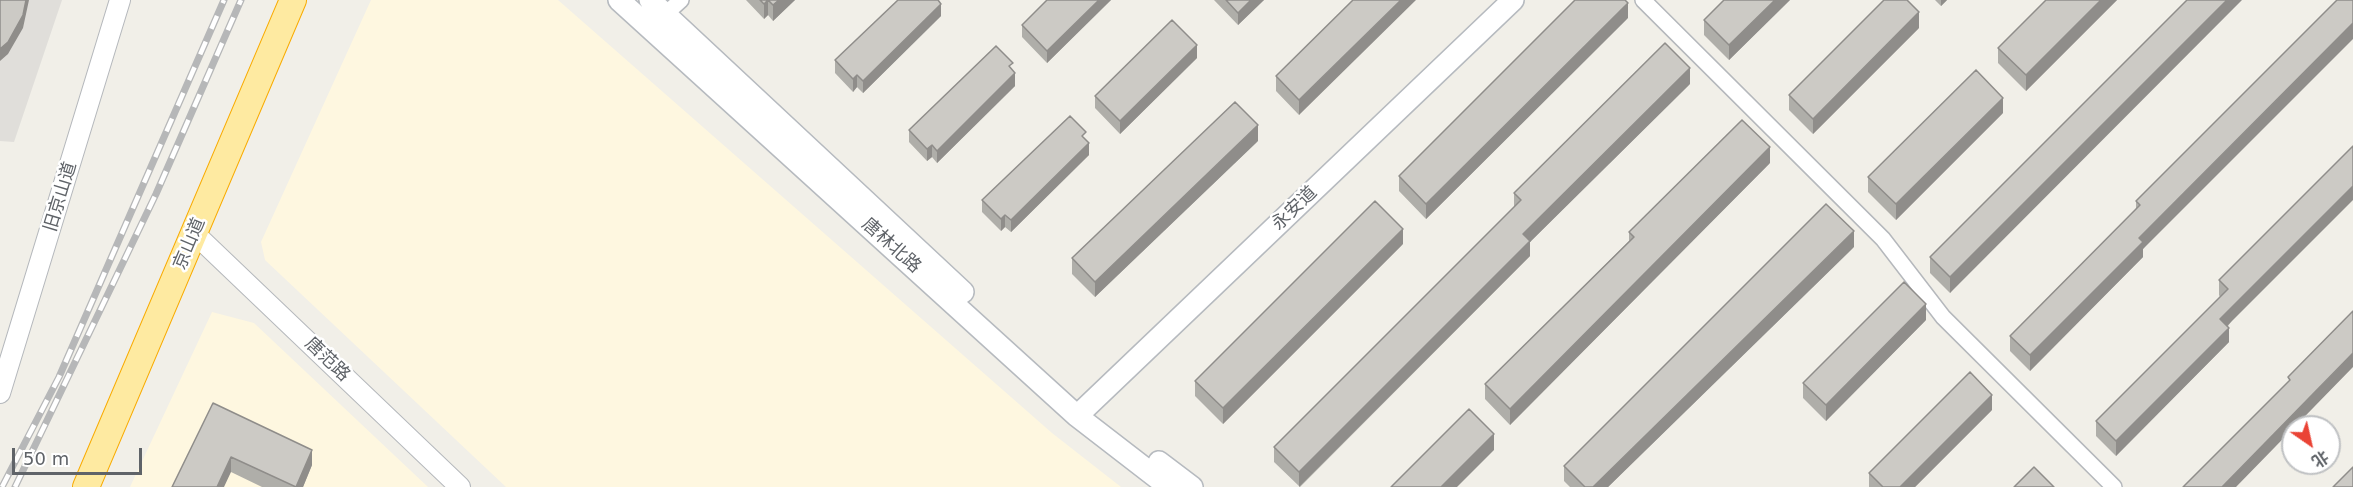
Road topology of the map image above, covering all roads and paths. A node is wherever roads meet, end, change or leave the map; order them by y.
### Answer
1 (120, 0) edge
2 (293, 0) edge
3 (619, 0) edge
4 (681, 0) edge
5 (1513, 0) edge
6 (1643, 0) edge
7 (655, 14) edge
8 (194, 233) junction
9 (0, 393) edge
10 (1082, 412) junction
11 (86, 487) edge
12 (460, 487) edge
13 (1169, 487) edge
14 (1192, 487) edge
15 (2114, 487) edge

1 - 9 street, 旧京山道
2 - 8 highway, 京山道
3 - 7 main road, 唐林北路
4 - 7 street
5 - 10 main road, 永安道
6 - 15 street
7 - 10 main road, 唐林北路
8 - 11 highway, 京山道
8 - 12 street, 唐范路
10 - 13 main road, 唐林北路
10 - 14 main road, 唐林北路

